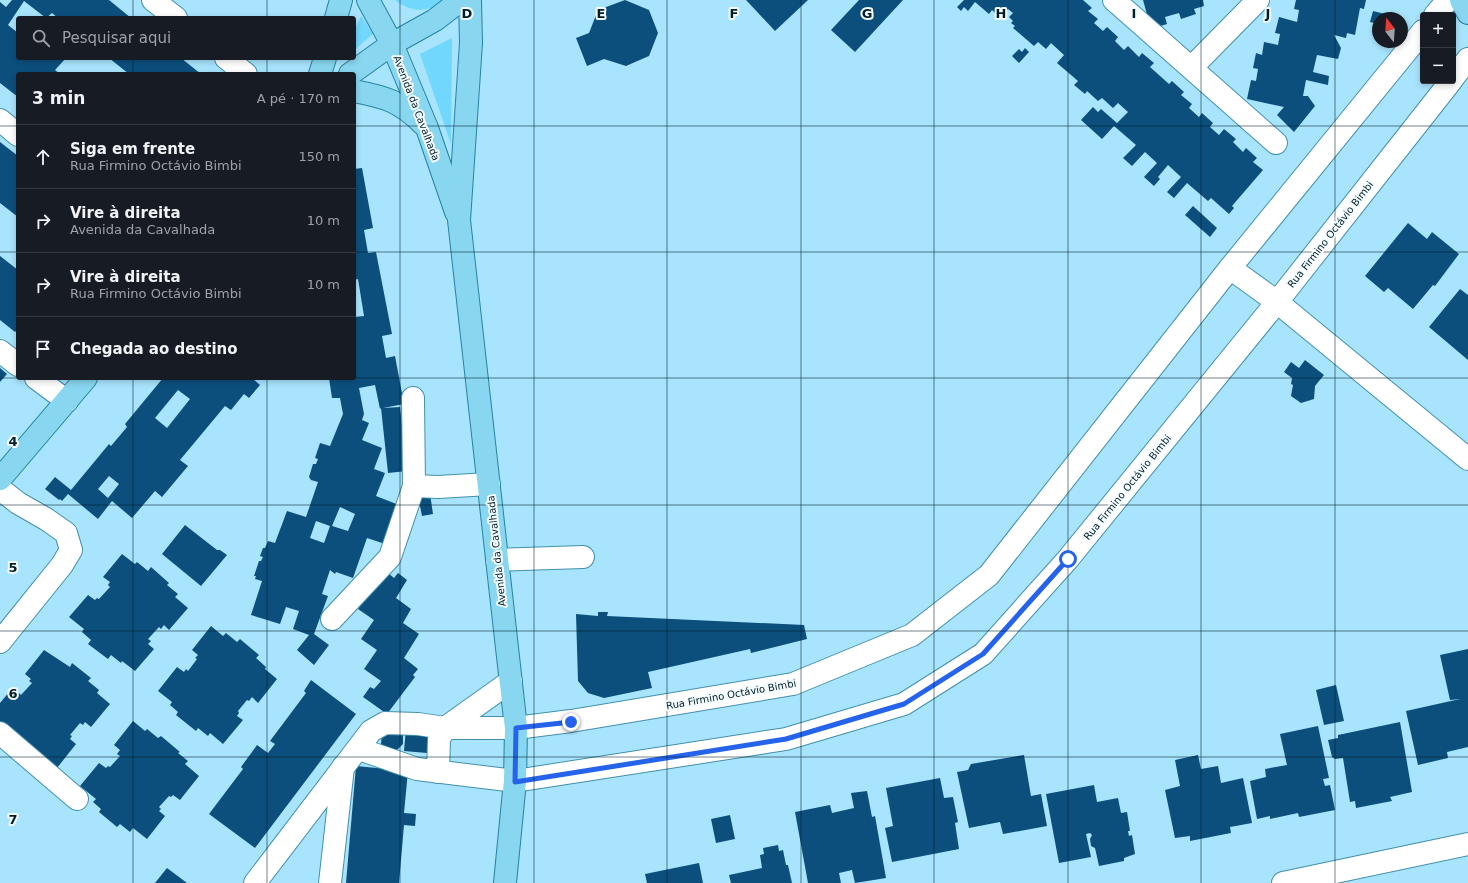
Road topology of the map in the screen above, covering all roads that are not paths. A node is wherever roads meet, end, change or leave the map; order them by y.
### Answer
1 (153, 0) edge
2 (341, 0) edge
3 (368, 0) edge
4 (461, 0) edge
5 (470, 0) edge
6 (1114, 0) edge
7 (1258, 0) edge
8 (1448, 0) edge
9 (1461, 0) edge
10 (1438, 12) edge
11 (1468, 13) edge
12 (173, 16) edge
13 (337, 16) edge
14 (1420, 34) edge
15 (392, 44) junction
16 (1468, 59) edge
17 (228, 60) edge
18 (324, 60) edge
19 (1192, 67) junction
20 (244, 72) edge
21 (321, 72) edge
22 (353, 72) edge
23 (1456, 74) edge
24 (1449, 84) edge
25 (356, 92) edge
26 (0, 120) edge
27 (427, 128) junction
28 (16, 133) edge
29 (1276, 143) dead end
30 (459, 220) junction
31 (1230, 268) junction
32 (1277, 302) junction
33 (0, 351) edge
34 (16, 363) edge
35 (39, 380) edge
36 (84, 380) edge
37 (413, 398) dead end
38 (67, 401) junction
39 (1468, 460) edge
40 (0, 479) edge
41 (489, 484) junction
42 (414, 486) junction
43 (0, 489) edge
44 (583, 557) dead end
45 (497, 560) junction
46 (332, 619) dead end
47 (0, 642) edge
48 (511, 681) junction
49 (445, 728) junction
50 (516, 728) junction
51 (0, 732) edge
52 (359, 748) junction
53 (343, 767) junction
54 (438, 772) junction
55 (515, 782) junction
56 (76, 799) dead end
57 (1468, 844) edge
58 (255, 883) edge
59 (330, 883) edge
60 (505, 883) edge
61 (1283, 883) edge

1 - 12 street
2 - 13 main road
3 - 15 main road, Avenida da Cavalhada
4 - 15 main road
5 - 30 main road, Avenida da Cavalhada
6 - 19 street
7 - 19 street
8 - 10 street
9 - 11 main road
14 - 31 street, Rua Firmino Octávio Bimbi
15 - 22 main road
15 - 27 main road, Avenida da Cavalhada
16 - 23 street
17 - 20 street
18 - 21 main road
19 - 29 street
24 - 32 street, Rua Firmino Octávio Bimbi
25 - 27 main road
26 - 28 street
27 - 30 main road, Avenida da Cavalhada
30 - 41 main road, Avenida da Cavalhada
31 - 32 street
31 - 50 street, Rua Firmino Octávio Bimbi
32 - 39 street
32 - 55 street, Rua Firmino Octávio Bimbi
33 - 34 street
35 - 38 street
36 - 38 main road
37 - 42 street
38 - 40 main road
41 - 42 street
41 - 45 main road, Avenida da Cavalhada
42 - 46 street
43 - 47 street
44 - 45 street
45 - 48 main road, Avenida da Cavalhada
48 - 49 street
48 - 50 main road, Avenida da Cavalhada
49 - 50 street, Rua Firmino Octávio Bimbi
49 - 52 street, Rua Firmino Octávio Bimbi
49 - 54 street
50 - 55 main road, Avenida da Cavalhada
51 - 56 street
52 - 53 street, Rua Firmino Octávio Bimbi
52 - 54 street, Rua Firmino Octávio Bimbi
53 - 58 street, Rua Firmino Octávio Bimbi
53 - 59 street
54 - 55 street, Rua Firmino Octávio Bimbi
55 - 60 main road, Avenida da Cavalhada
57 - 61 street

